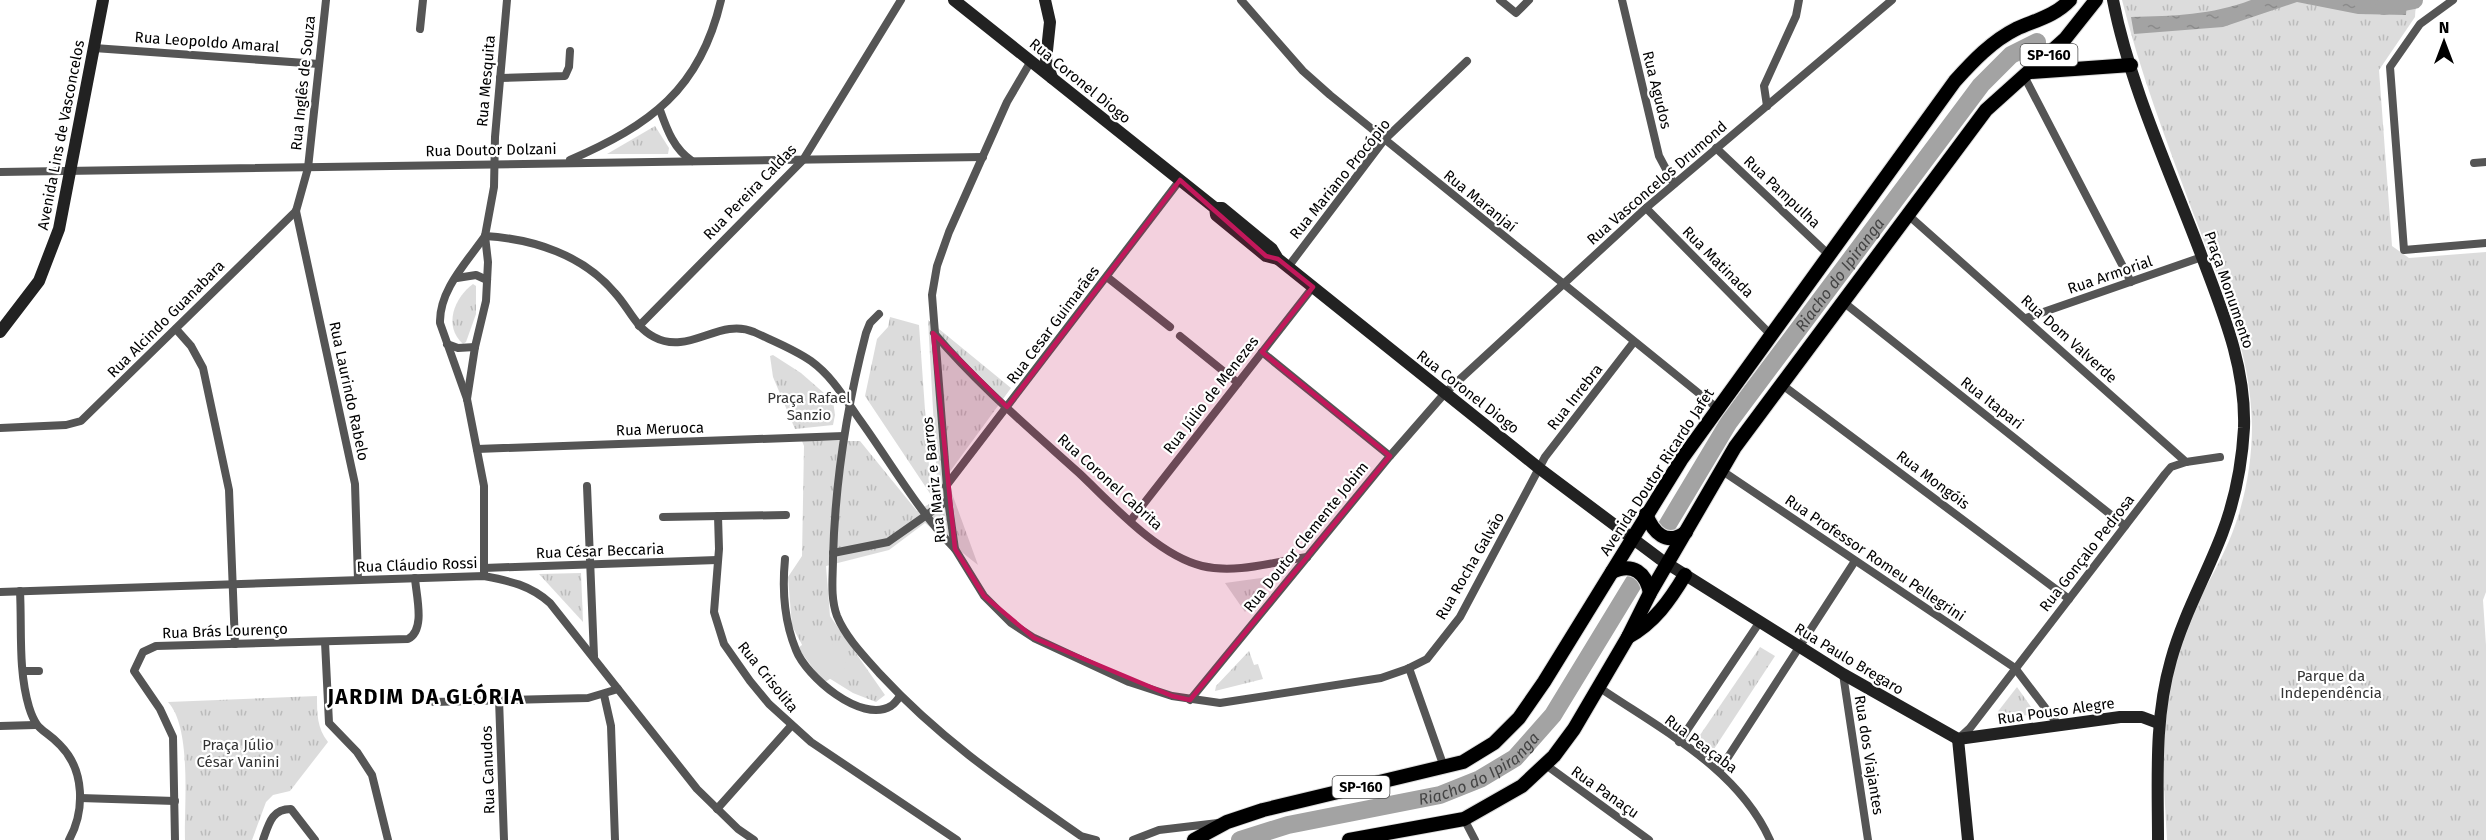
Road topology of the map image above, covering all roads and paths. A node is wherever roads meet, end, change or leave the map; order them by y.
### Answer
1 (103, 0) edge
2 (326, 0) edge
3 (423, 0) edge
4 (507, 0) edge
5 (721, 0) edge
6 (901, 0) edge
7 (954, 0) edge
8 (1045, 0) edge
9 (1241, 0) edge
10 (1500, 0) edge
11 (1529, 0) edge
12 (1622, 0) edge
13 (1799, 0) edge
14 (1892, 0) edge
15 (2070, 0) edge
16 (2096, 0) edge
17 (2113, 0) edge
18 (2453, 0) edge
19 (420, 29) dead end
20 (1049, 30) junction
21 (94, 48) junction
22 (570, 51) dead end
23 (1031, 61) junction
24 (1467, 61) dead end
25 (319, 64) junction
26 (2131, 65) junction
27 (2027, 74) junction
28 (500, 78) junction
29 (1053, 80) junction
30 (1767, 106) junction
31 (660, 110) junction
32 (1384, 141) junction
33 (1716, 148) junction
34 (983, 157) junction
35 (803, 160) junction
36 (692, 161) junction
37 (566, 162) junction
38 (2486, 162) edge
39 (2474, 163) dead end
40 (495, 164) junction
41 (308, 168) junction
42 (70, 171) junction
43 (0, 172) edge
44 (1180, 180) junction
45 (1674, 184) junction
46 (1646, 208) junction
47 (296, 211) junction
48 (1907, 214) junction
49 (485, 236) junction
50 (2486, 243) edge
51 (1829, 255) junction
52 (2202, 257) junction
53 (1283, 263) junction
54 (1107, 277) junction
55 (457, 278) junction
56 (487, 280) junction
57 (2132, 282) junction
58 (1562, 285) junction
59 (1313, 287) junction
60 (1842, 301) junction
61 (879, 314) dead end
62 (2026, 318) junction
63 (639, 326) junction
64 (1170, 327) dead end
65 (176, 329) junction
66 (0, 332) edge
67 (933, 333) junction
68 (1771, 335) junction
69 (1180, 336) dead end
70 (1634, 343) junction
71 (447, 344) junction
72 (475, 347) junction
73 (1262, 352) junction
74 (1238, 383) junction
75 (1781, 384) junction
76 (1445, 393) junction
77 (467, 399) junction
78 (851, 406) junction
79 (1007, 408) junction
80 (1717, 408) junction
81 (0, 428) edge
82 (844, 436) junction
83 (477, 449) junction
84 (1390, 456) junction
85 (2220, 457) dead end
86 (2186, 462) junction
87 (1540, 469) junction
88 (1721, 471) junction
89 (587, 486) dead end
90 (946, 486) junction
91 (948, 500) junction
92 (1646, 514) junction
93 (786, 515) dead end
94 (927, 515) junction
95 (718, 516) junction
96 (663, 517) dead end
97 (1131, 520) junction
98 (2126, 526) junction
99 (1686, 532) junction
100 (1636, 542) junction
101 (955, 549) junction
102 (833, 553) junction
103 (1307, 557) junction
104 (717, 560) junction
105 (785, 560) dead end
106 (1855, 561) junction
107 (591, 564) junction
108 (1667, 564) junction
109 (484, 572) junction
110 (1612, 572) junction
111 (1685, 575) junction
112 (415, 578) junction
113 (358, 580) junction
114 (232, 584) junction
115 (20, 591) junction
116 (0, 592) edge
117 (1650, 593) junction
118 (2068, 598) junction
119 (1759, 623) junction
120 (1628, 637) junction
121 (325, 642) junction
122 (235, 644) junction
123 (1799, 648) junction
124 (594, 657) junction
125 (1409, 668) junction
126 (2014, 668) junction
127 (39, 670) dead end
128 (23, 671) junction
129 (1843, 675) junction
130 (1597, 686) junction
131 (618, 689) junction
132 (604, 695) junction
133 (900, 696) junction
134 (499, 699) junction
135 (1190, 700) junction
136 (434, 702) dead end
137 (2158, 723) junction
138 (36, 725) junction
139 (0, 726) edge
140 (791, 726) junction
141 (2059, 726) junction
142 (1958, 739) junction
143 (1679, 742) junction
144 (1546, 765) junction
145 (1444, 767) junction
146 (1719, 771) junction
147 (80, 798) junction
148 (175, 801) junction
149 (717, 809) junction
150 (1464, 819) junction
151 (1227, 822) junction
152 (1079, 838) edge
153 (1473, 839) edge
154 (69, 840) edge
155 (175, 840) edge
156 (263, 840) edge
157 (315, 840) edge
158 (388, 840) edge
159 (504, 840) edge
160 (615, 840) edge
161 (754, 840) edge
162 (957, 840) edge
163 (1096, 840) edge
164 (1133, 840) edge
165 (1194, 840) edge
166 (1349, 840) edge
167 (1649, 840) edge
168 (1770, 840) edge
169 (1869, 840) edge
170 (1968, 840) edge
171 (2158, 840) edge

1 - 21 street, Avenida Lins de Vasconcelos
2 - 25 street, Rua Inglês de Souza
3 - 19 street
4 - 28 street, Rua Mesquita
5 - 31 street
6 - 35 street, Rua Pereira Caldas
7 - 23 street, Rua Coronel Diogo
8 - 20 street
9 - 32 street, Rua Maranjaí
10 - 11 street
12 - 45 street, Rua Agudos
13 - 30 street
14 - 30 street, Rua Vasconcelos Drumond
15 - 51 main road, Avenida Doutor Ricardo Jafet / SP-160
16 - 27 main road, SP-160
17 - 26 street, Praça Monumento
18 - 50 street
20 - 23 street
20 - 29 street
21 - 25 street, Rua Leopoldo Amaral
21 - 42 street, Avenida Lins de Vasconcelos
22 - 28 street
23 - 29 street, Rua Coronel Diogo
23 - 34 street, Rua Mariz e Barros
24 - 32 street, Rua Mariano Procópio
25 - 41 street, Rua Inglês de Souza
26 - 27 main road
26 - 52 street, Praça Monumento
27 - 48 main road, SP-160
27 - 57 street
28 - 40 street, Rua Mesquita
29 - 44 street, Rua Coronel Diogo
30 - 33 street, Rua Vasconcelos Drumond
31 - 36 street
31 - 37 street
32 - 53 street, Rua Mariano Procópio
32 - 58 street, Rua Maranjaí
33 - 45 street, Rua Vasconcelos Drumond
33 - 51 street, Rua Pampulha
34 - 35 street, Rua Doutor Dolzani
34 - 67 street, Rua Mariz e Barros
35 - 36 street, Rua Doutor Dolzani
35 - 63 street, Rua Pereira Caldas
36 - 37 street, Rua Doutor Dolzani
37 - 40 street, Rua Doutor Dolzani
38 - 39 street
40 - 41 street, Rua Doutor Dolzani
40 - 49 street, Rua Mesquita
41 - 42 street, Rua Doutor Dolzani
41 - 47 street, Rua Alcindo Guanabara
42 - 43 street, Rua Doutor Dolzani
42 - 66 street, Avenida Lins de Vasconcelos
44 - 53 street, Rua Coronel Diogo
44 - 54 street, Rua Cesar Guimarães
45 - 46 street, Rua Vasconcelos Drumond
46 - 58 street, Rua Vasconcelos Drumond
46 - 68 street, Rua Matinada
47 - 65 street, Rua Alcindo Guanabara
47 - 113 street, Rua Laurindo Rabelo
48 - 60 main road, SP-160
48 - 62 street, Rua Dom Valverde
49 - 55 street
49 - 56 street
49 - 63 street
51 - 68 main road, Avenida Doutor Ricardo Jafet / SP-160
52 - 57 street, Rua Armorial
52 - 137 street, Praça Monumento
53 - 59 street, Rua Coronel Diogo
54 - 64 street
54 - 79 street, Rua Cesar Guimarães
55 - 56 street
55 - 71 street
56 - 72 street
57 - 62 street, Rua Armorial
58 - 70 street, Rua Maranjaí
58 - 76 street, Rua Vasconcelos Drumond
59 - 73 street, Rua Júlio de Menezes
59 - 76 street, Rua Coronel Diogo
60 - 75 main road, SP-160
60 - 98 street, Rua Itapari
61 - 78 street
62 - 86 street, Rua Dom Valverde
63 - 78 street
65 - 81 street, Rua Alcindo Guanabara
65 - 114 street
67 - 79 street, Rua Coronel Cabrita
67 - 90 street, Rua Mariz e Barros
68 - 80 main road, Avenida Doutor Ricardo Jafet / SP-160
69 - 74 street
70 - 80 street, Rua Maranjaí
70 - 87 street, Rua Inrebra
71 - 72 street
71 - 77 street
72 - 77 street
73 - 74 street, Rua Júlio de Menezes
73 - 84 street
74 - 97 street, Rua Júlio de Menezes
75 - 88 main road, SP-160
75 - 118 street, Rua Mongóis
76 - 84 street, Rua Doutor Clemente Jobim
76 - 87 street, Rua Coronel Diogo
77 - 83 street
78 - 82 street
78 - 94 street
79 - 90 street, Rua Cesar Guimarães
79 - 97 street, Rua Coronel Cabrita
80 - 92 main road, Avenida Doutor Ricardo Jafet / SP-160
82 - 83 street, Rua Meruoca
82 - 102 street
83 - 109 street
84 - 103 street, Rua Doutor Clemente Jobim
85 - 86 street
86 - 98 street, Rua Gonçalo Pedrosa
87 - 100 street, Rua Coronel Diogo
87 - 125 street, Rua Rocha Galvão
88 - 99 main road, SP-160
88 - 106 street, Rua Professor Romeu Pellegrini
89 - 107 street
90 - 91 street, Rua Mariz e Barros
91 - 94 street
91 - 101 street, Rua Mariz e Barros
92 - 99 main road
92 - 100 main road, Avenida Doutor Ricardo Jafet / SP-160
93 - 95 street
94 - 101 street
94 - 102 street
95 - 96 street
95 - 104 street, Rua Crisolita
97 - 103 street, Rua Coronel Cabrita
98 - 118 street, Rua Gonçalo Pedrosa
99 - 108 main road, SP-160
100 - 108 street, Rua Paulo Bregaro
100 - 110 main road, Avenida Doutor Ricardo Jafet / SP-160
101 - 135 street, Rua Mariz e Barros
102 - 133 street
103 - 135 street, Rua Doutor Clemente Jobim
104 - 107 street, Rua César Beccaria
104 - 140 street, Rua Crisolita
105 - 133 street
106 - 123 street
106 - 126 street, Rua Professor Romeu Pellegrini
107 - 109 street, Rua César Beccaria
107 - 124 street
108 - 111 street, Rua Paulo Bregaro
108 - 117 main road, SP-160
109 - 112 street, Rua Cláudio Rossi
109 - 124 street, Rua Cláudio Rossi
110 - 117 main road
110 - 145 main road, Avenida Doutor Ricardo Jafet / SP-160
111 - 119 street, Rua Paulo Bregaro
111 - 120 main road
112 - 113 street, Rua Cláudio Rossi
112 - 121 street, Rua Brás Lourenço
113 - 114 street, Rua Cláudio Rossi
114 - 115 street, Rua Cláudio Rossi
114 - 122 street
115 - 116 street, Rua Cláudio Rossi
115 - 128 street
117 - 120 main road, SP-160
118 - 126 street, Rua Gonçalo Pedrosa
119 - 123 street, Rua Paulo Bregaro
119 - 143 street
120 - 130 main road, SP-160
121 - 122 street, Rua Brás Lourenço
121 - 158 street
122 - 148 street, Rua Brás Lourenço
123 - 129 street, Rua Paulo Bregaro
123 - 146 street
124 - 131 street, Rua Cláudio Rossi
125 - 135 street, Rua Mariz e Barros
125 - 145 street
126 - 141 street, Rua Professor Romeu Pellegrini
126 - 142 street
127 - 128 street
128 - 138 street
129 - 142 street, Rua Paulo Bregaro
129 - 169 street, Rua dos Viajantes
130 - 143 street, Rua Peaçaba
130 - 144 main road, SP-160
131 - 132 street
131 - 149 street, Rua Cláudio Rossi
132 - 134 street
132 - 160 street
133 - 152 street
134 - 136 street
134 - 159 street, Rua Canudos
137 - 141 street, Rua Pouso Alegre
137 - 171 street, Praça Monumento
138 - 139 street
138 - 147 street
140 - 149 street
140 - 162 street, Rua Crisolita
141 - 142 street, Rua Pouso Alegre
142 - 170 street
143 - 146 street, Rua Peaçaba
144 - 150 main road, SP-160
144 - 167 street, Rua Panaçu
145 - 151 main road, Avenida Doutor Ricardo Jafet / SP-160
146 - 168 street, Rua Peaçaba
147 - 148 street
147 - 154 street
148 - 155 street, Rua Brás Lourenço
149 - 161 street, Rua Cláudio Rossi
150 - 153 street
150 - 166 main road, SP-160
151 - 164 street
151 - 165 main road, Avenida Doutor Ricardo Jafet / SP-160
152 - 163 street
156 - 157 street

